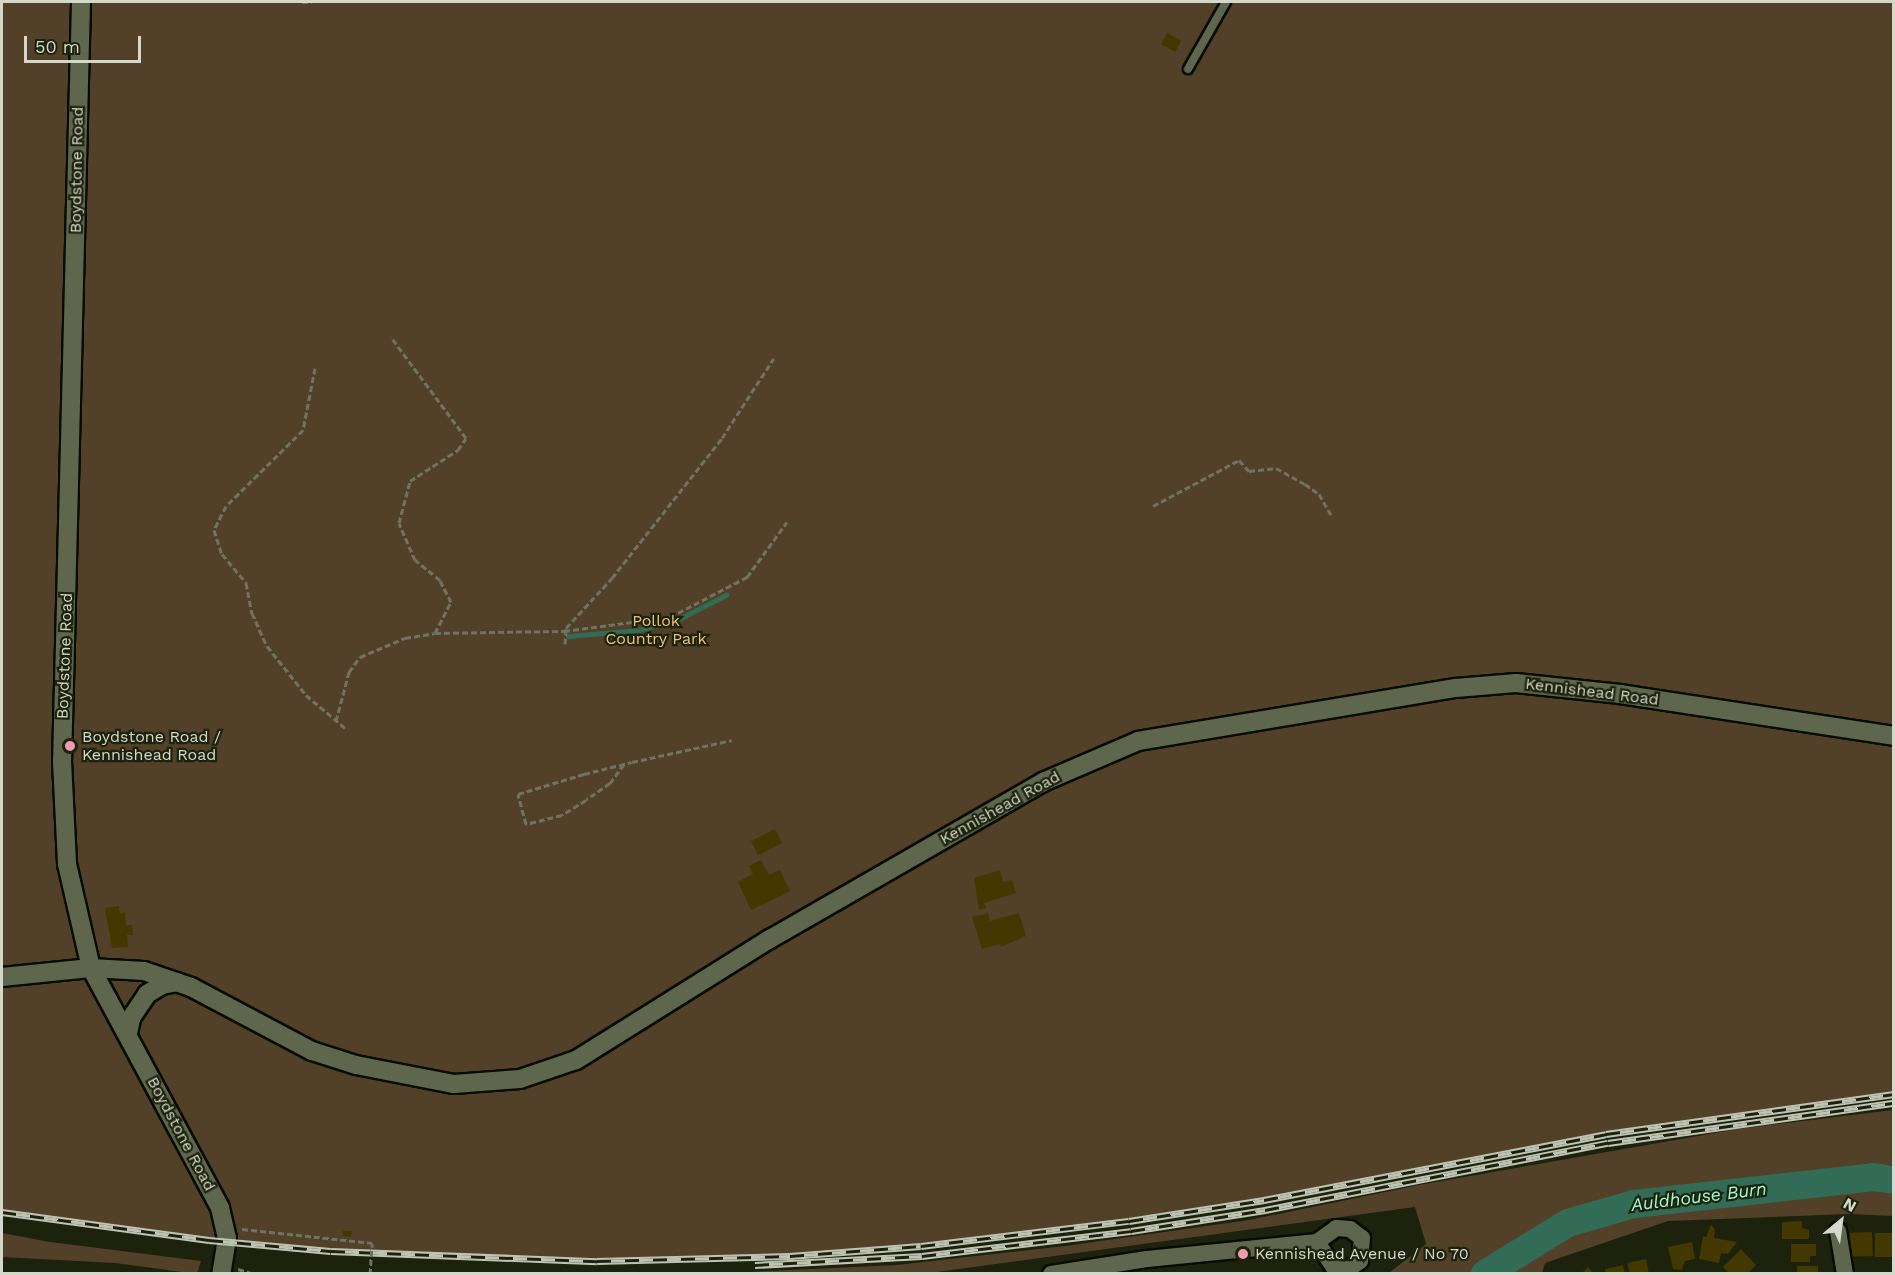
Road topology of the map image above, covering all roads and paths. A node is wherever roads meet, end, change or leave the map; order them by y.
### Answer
1 (81, 2) edge
2 (302, 2) edge
3 (312, 2) edge
4 (1226, 2) edge
5 (1188, 69) dead end
6 (391, 338) dead end
7 (774, 358) dead end
8 (315, 368) dead end
9 (1153, 506) dead end
10 (1331, 515) dead end
11 (788, 522) dead end
12 (564, 631) junction
13 (435, 633) junction
14 (565, 644) dead end
15 (336, 721) junction
16 (345, 729) dead end
17 (1893, 736) edge
18 (732, 740) dead end
19 (624, 764) junction
20 (91, 968) junction
21 (2, 977) edge
22 (177, 982) junction
23 (128, 1034) junction
24 (227, 1226) junction
25 (1838, 1231) dead end
26 (1317, 1242) junction
27 (1149, 1266) edge
28 (1324, 1268) edge
29 (318, 1272) edge
30 (221, 1274) edge
31 (291, 1274) edge
32 (370, 1274) edge
33 (1051, 1274) edge
34 (1845, 1274) edge

1 - 20 street, Boydstone Road
2 - 3 path
4 - 5 lane
6 - 13 path
7 - 12 path
8 - 15 path
9 - 10 path
11 - 12 path
12 - 13 path
12 - 14 path
13 - 15 path
15 - 16 path
17 - 22 street, Kennishead Road
18 - 19 path
19 - 19 path
20 - 21 street, Kennishead Road
20 - 22 street, Kennishead Road
20 - 23 street, Boydstone Road
22 - 23 street
23 - 24 street, Boydstone Road
24 - 30 street
24 - 32 path, bridge
25 - 34 street
26 - 27 street
26 - 28 street
26 - 28 street
27 - 33 street
29 - 31 path

